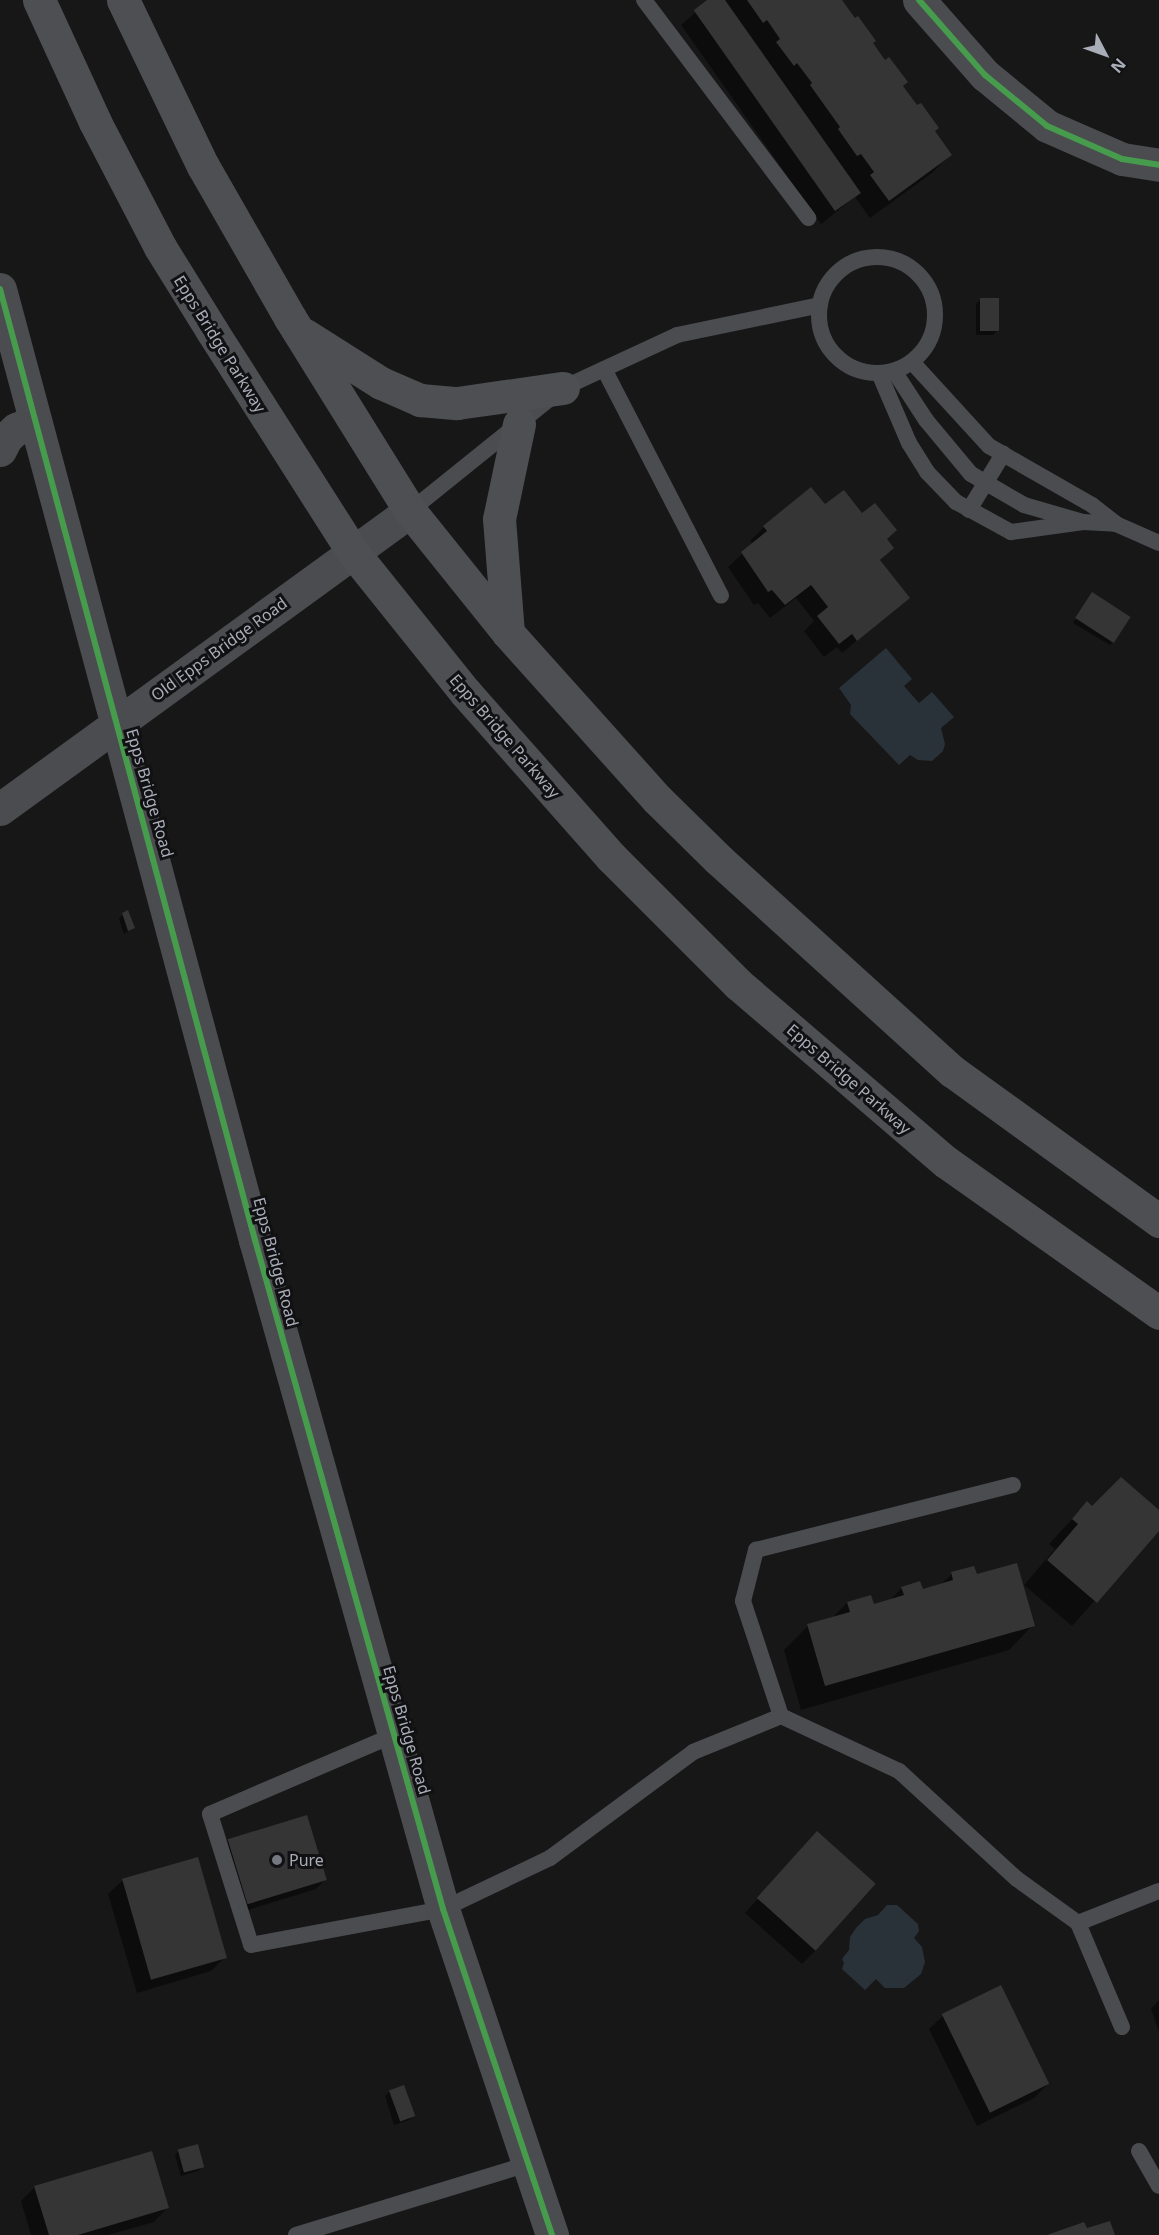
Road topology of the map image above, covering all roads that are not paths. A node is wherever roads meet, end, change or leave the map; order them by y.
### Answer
1 (39, 0) edge
2 (123, 0) edge
3 (644, 0) edge
4 (919, 0) edge
5 (1159, 165) edge
6 (808, 218) dead end
7 (0, 289) edge
8 (820, 305) junction
9 (300, 332) junction
10 (912, 362) junction
11 (604, 369) junction
12 (887, 372) junction
13 (563, 388) junction
14 (34, 422) junction
15 (519, 424) junction
16 (0, 450) edge
17 (1003, 454) junction
18 (986, 483) junction
19 (969, 510) junction
20 (410, 511) junction
21 (1083, 522) junction
22 (1116, 524) junction
23 (1159, 543) edge
24 (352, 551) junction
25 (721, 596) dead end
26 (508, 633) junction
27 (116, 724) junction
28 (0, 809) edge
29 (1159, 1221) edge
30 (1159, 1313) edge
31 (1013, 1485) dead end
32 (781, 1716) junction
33 (394, 1735) junction
34 (1159, 1891) edge
35 (443, 1909) junction
36 (1078, 1923) junction
37 (1122, 2028) dead end
38 (1139, 2151) dead end
39 (528, 2164) junction
40 (1159, 2186) edge
41 (345, 2228) edge
42 (296, 2235) edge
43 (552, 2235) edge

1 - 24 main road, Epps Bridge Parkway
2 - 9 main road
3 - 6 lane
4 - 5 street
7 - 14 street, Epps Bridge Road
8 - 10 lane
8 - 11 lane
8 - 12 lane
9 - 13 main road
9 - 20 main road
10 - 12 lane
10 - 17 lane
11 - 13 lane
11 - 25 lane
12 - 18 lane
12 - 19 lane
13 - 15 lane
14 - 16 street
14 - 27 street, Epps Bridge Road
15 - 20 lane
15 - 26 main road
17 - 18 lane
17 - 22 lane
18 - 19 lane
18 - 21 lane
19 - 21 lane
20 - 24 street, Old Epps Bridge Road
20 - 26 main road
21 - 22 lane
22 - 23 lane
24 - 27 street, Old Epps Bridge Road
24 - 30 main road, Epps Bridge Parkway
26 - 29 main road
27 - 28 street, Old Epps Bridge Road
27 - 33 street, Epps Bridge Road
31 - 32 lane
32 - 35 lane
32 - 36 lane
33 - 35 street, Epps Bridge Road
33 - 35 lane
34 - 36 lane
35 - 39 street, Epps Bridge Road
36 - 37 lane
38 - 40 lane
39 - 41 lane
39 - 43 street, Epps Bridge Road
41 - 42 lane

